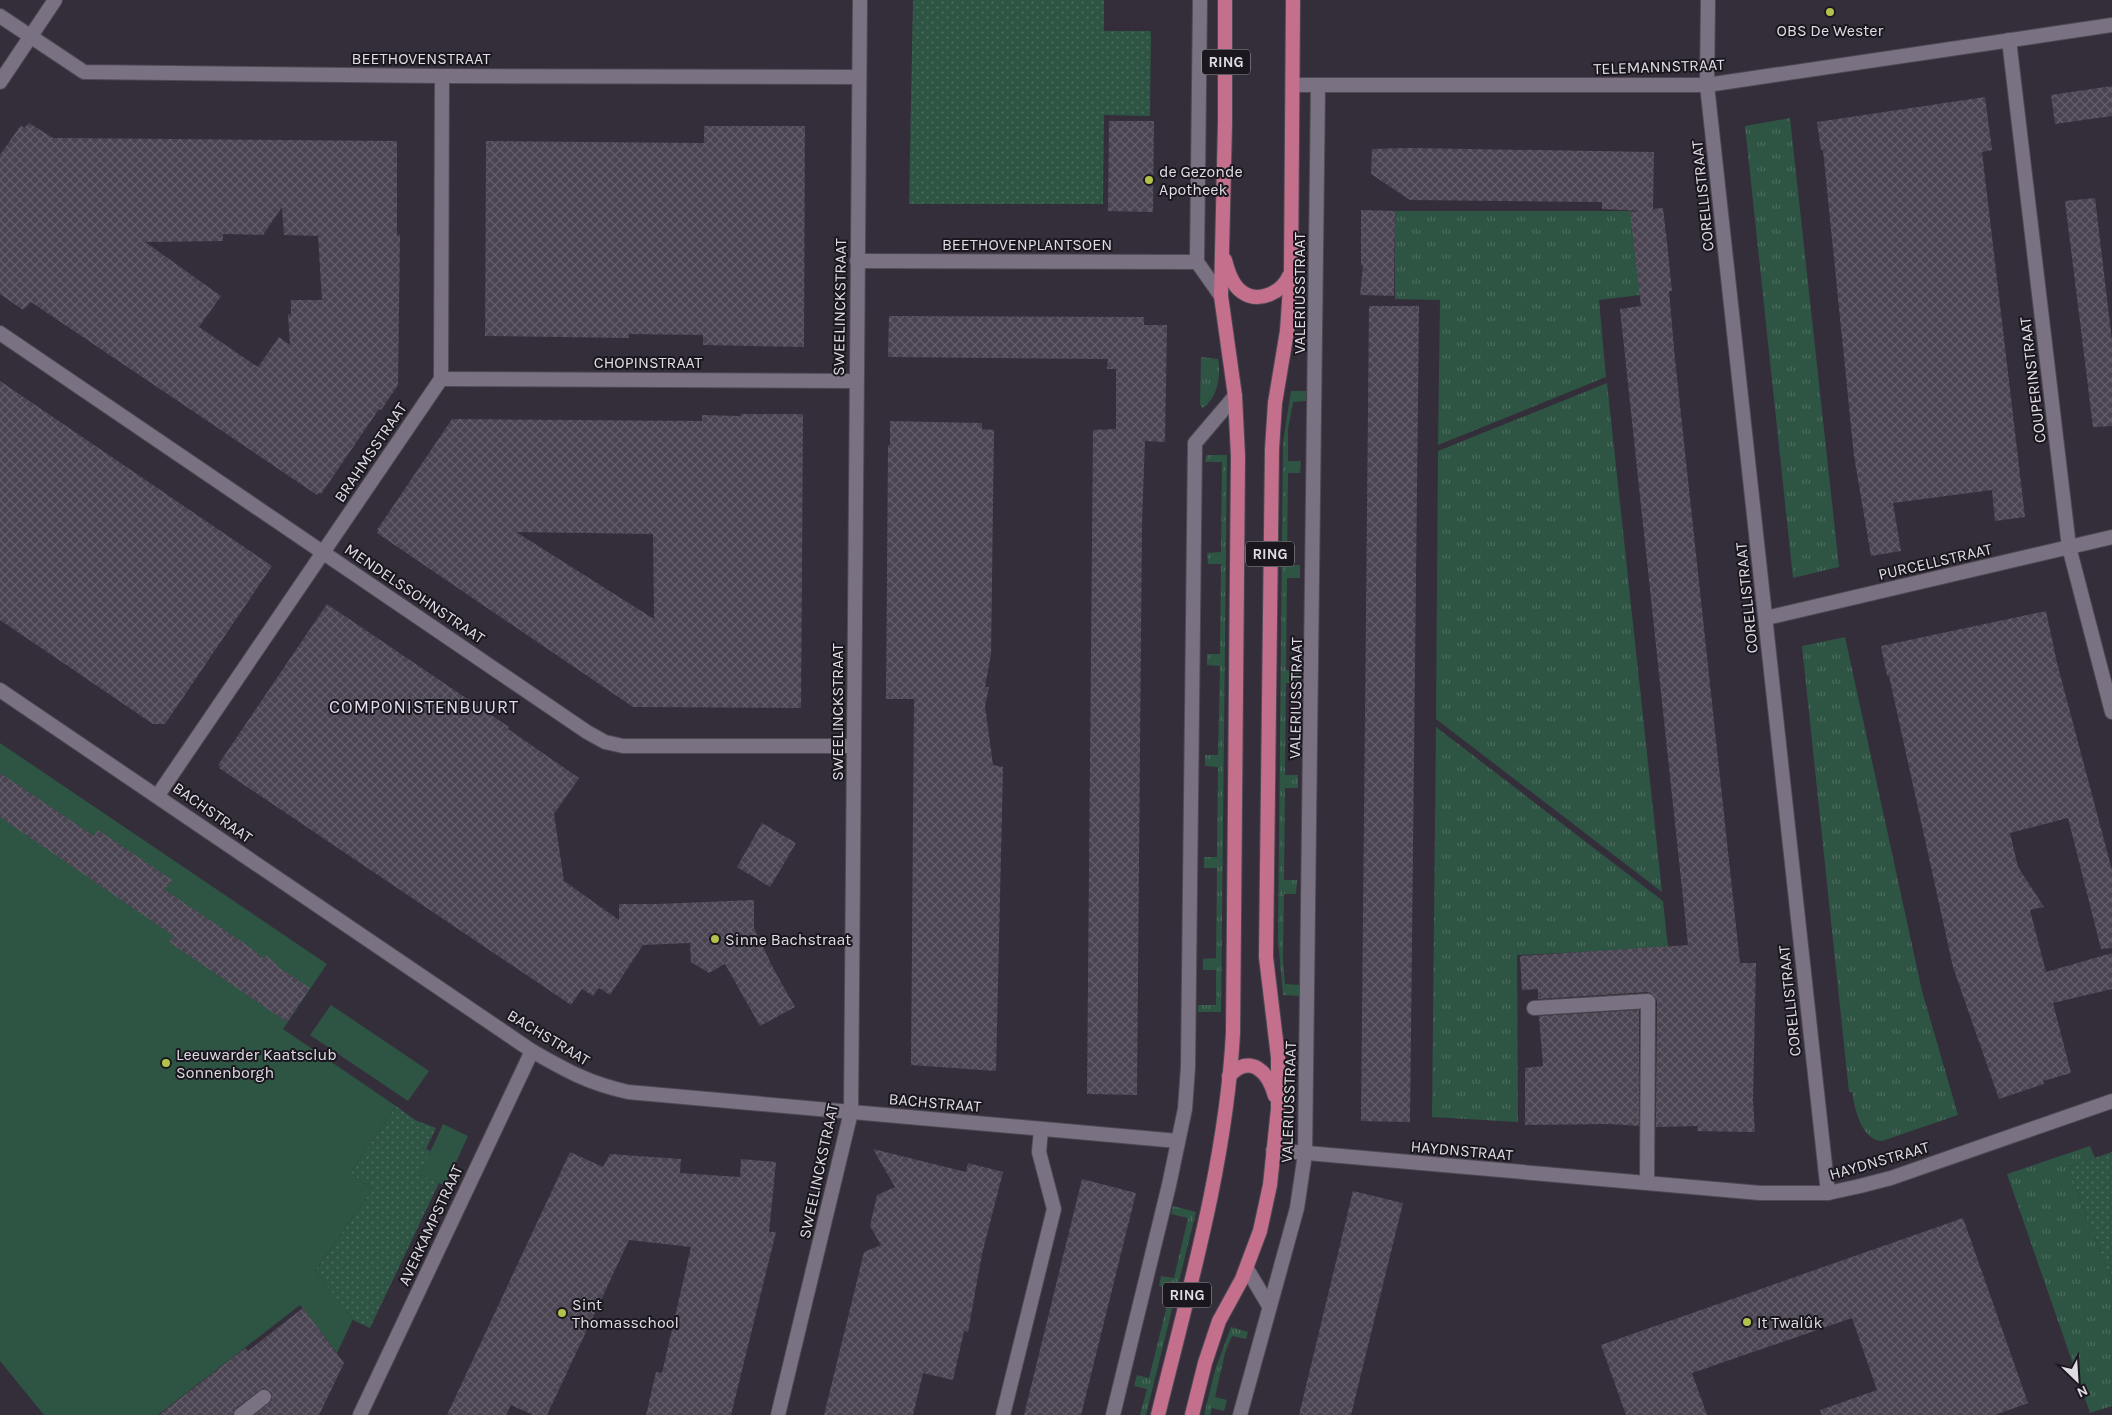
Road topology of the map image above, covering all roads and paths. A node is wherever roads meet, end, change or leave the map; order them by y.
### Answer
1 (55, 0) edge
2 (860, 0) edge
3 (1200, 0) edge
4 (1225, 0) edge
5 (1293, 0) edge
6 (1708, 0) edge
7 (0, 16) edge
8 (2112, 25) edge
9 (31, 36) junction
10 (2009, 40) junction
11 (442, 76) junction
12 (859, 77) junction
13 (0, 82) edge
14 (1707, 85) junction
15 (1293, 86) junction
16 (1318, 86) junction
17 (1223, 252) junction
18 (857, 261) junction
19 (1197, 262) junction
20 (1291, 273) junction
21 (1221, 296) junction
22 (0, 333) edge
23 (441, 379) junction
24 (855, 381) junction
25 (1235, 396) junction
26 (2112, 537) edge
27 (2069, 547) junction
28 (323, 552) junction
29 (1766, 618) junction
30 (0, 690) edge
31 (2112, 712) edge
32 (854, 746) junction
33 (158, 795) junction
34 (1534, 1008) dead end
35 (532, 1051) junction
36 (1229, 1076) junction
37 (2112, 1101) edge
38 (1278, 1108) junction
39 (851, 1112) junction
40 (1041, 1130) junction
41 (1178, 1141) junction
42 (1274, 1150) junction
43 (1306, 1154) junction
44 (1647, 1183) junction
45 (1828, 1193) junction
46 (1247, 1269) junction
47 (1269, 1306) junction
48 (264, 1397) dead end
49 (241, 1415) edge
50 (360, 1415) edge
51 (778, 1415) edge
52 (1003, 1415) edge
53 (1113, 1415) edge
54 (1158, 1415) edge
55 (1192, 1415) edge
56 (1240, 1415) edge

1 - 9 street
2 - 12 street, SWEELINCKSTRAAT
3 - 19 street
4 - 17 main road, VALERIUSSTRAAT / RING
5 - 15 main road, VALERIUSSTRAAT / RING
6 - 14 street, CORELLISTRAAT
7 - 9 street, BEETHOVENSTRAAT
8 - 10 street, TELEMANNSTRAAT
9 - 11 street, BEETHOVENSTRAAT
9 - 13 street
10 - 14 street, TELEMANNSTRAAT
10 - 27 street, COUPERINSTRAAT
11 - 12 street, BEETHOVENSTRAAT
11 - 23 street
12 - 18 street, SWEELINCKSTRAAT
14 - 16 street, TELEMANNSTRAAT
14 - 29 street, CORELLISTRAAT
15 - 16 street, TELEMANNSTRAAT
15 - 20 main road, VALERIUSSTRAAT / RING
16 - 43 street, VALERIUSSTRAAT
17 - 20 main road, VALERIUSSTRAAT
17 - 21 main road, VALERIUSSTRAAT / RING
18 - 19 street, BEETHOVENPLANTSOEN
18 - 24 street, SWEELINCKSTRAAT
19 - 21 street, VALERIUSSTRAAT
20 - 38 main road, VALERIUSSTRAAT / RING
21 - 25 main road, VALERIUSSTRAAT / RING
22 - 28 street, MENDELSSOHNSTRAAT
23 - 24 street, CHOPINSTRAAT
23 - 28 street, BRAHMSSTRAAT
24 - 32 street, SWEELINCKSTRAAT
25 - 36 main road, VALERIUSSTRAAT / RING
25 - 41 street
26 - 27 street, PURCELLSTRAAT
27 - 29 street, PURCELLSTRAAT
27 - 31 street, COUPERINSTRAAT
28 - 32 street, MENDELSSOHNSTRAAT
28 - 33 street, BRAHMSSTRAAT
29 - 45 street, CORELLISTRAAT
30 - 33 street, BACHSTRAAT
32 - 39 street, SWEELINCKSTRAAT
33 - 35 street, BACHSTRAAT
34 - 44 street
35 - 39 street, BACHSTRAAT
35 - 50 street, AVERKAMPSTRAAT
36 - 38 main road, VALERIUSSTRAAT
36 - 54 main road, VALERIUSSTRAAT / RING
37 - 45 street, HAYDNSTRAAT
38 - 42 main road, VALERIUSSTRAAT / RING
39 - 40 street, BACHSTRAAT
39 - 51 street, SWEELINCKSTRAAT
40 - 41 street, BACHSTRAAT
40 - 52 street
41 - 53 street
42 - 43 street, HAYDNSTRAAT
42 - 46 main road, VALERIUSSTRAAT / RING
43 - 44 street, HAYDNSTRAAT
43 - 47 street, VALERIUSSTRAAT
44 - 45 street, HAYDNSTRAAT
46 - 47 street
46 - 55 main road, VALERIUSSTRAAT / RING
47 - 56 street, VALERIUSSTRAAT
48 - 49 street

